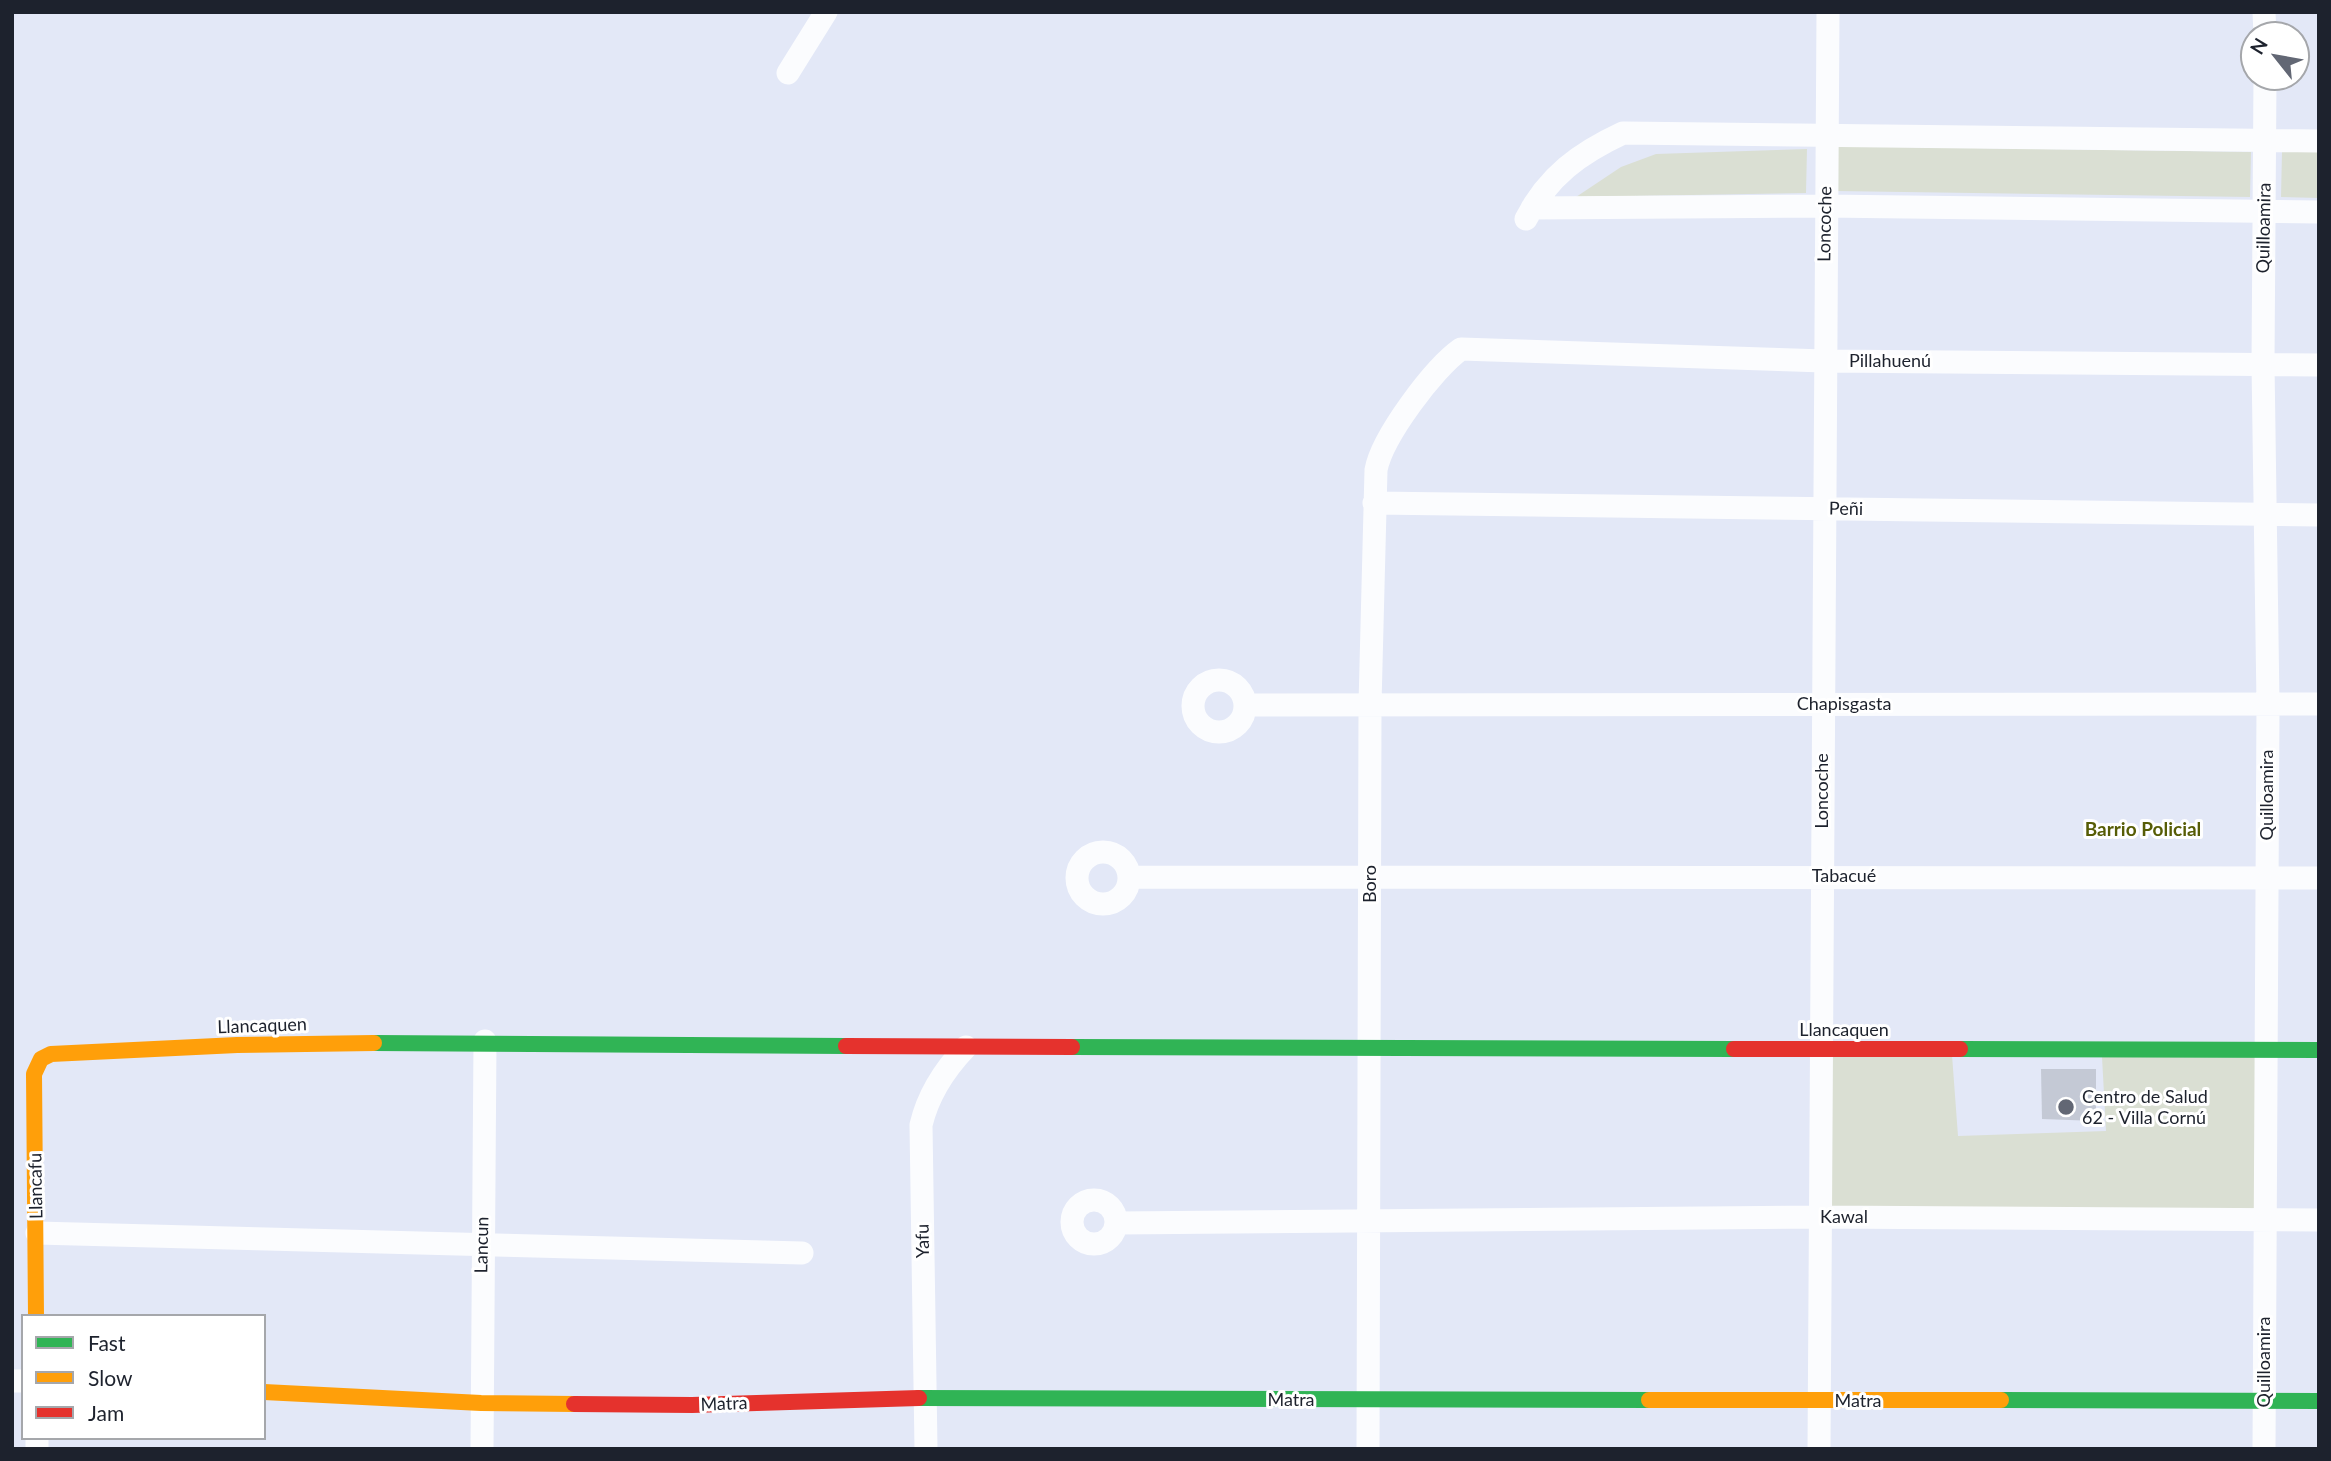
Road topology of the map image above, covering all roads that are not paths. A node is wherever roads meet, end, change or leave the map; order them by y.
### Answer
1 (826, 12) edge
2 (1828, 12) edge
3 (788, 73) dead end
4 (2265, 91) edge
5 (1827, 134) junction
6 (2266, 141) junction
7 (2319, 141) edge
8 (1824, 206) junction
9 (2264, 211) junction
10 (2319, 212) edge
11 (1461, 349) joint
12 (1824, 361) junction
13 (2263, 364) junction
14 (2319, 365) edge
15 (1374, 503) junction
16 (1823, 508) junction
17 (2264, 514) junction
18 (2319, 515) edge
19 (1370, 704) junction
20 (1822, 704) junction
21 (2268, 704) junction
22 (2319, 704) edge
23 (1245, 705) dead end
24 (1370, 876) junction
25 (1822, 876) junction
26 (1129, 877) dead end
27 (2319, 878) edge
28 (2267, 879) junction
29 (485, 1041) junction
30 (967, 1047) junction
31 (1369, 1048) junction
32 (1821, 1049) junction
33 (2266, 1050) junction
34 (2319, 1050) edge
35 (41, 1059) joint
36 (1820, 1217) junction
37 (1369, 1219) junction
38 (2265, 1220) junction
39 (2319, 1220) edge
40 (1117, 1223) dead end
41 (37, 1233) junction
42 (481, 1245) junction
43 (802, 1253) dead end
44 (36, 1314) edge
45 (266, 1392) edge
46 (926, 1398) junction
47 (1369, 1401) junction
48 (1820, 1401) junction
49 (2264, 1401) junction
50 (2319, 1401) edge
51 (481, 1403) junction
52 (482, 1449) edge
53 (926, 1449) edge
54 (1368, 1449) edge
55 (1819, 1449) edge
56 (2264, 1449) edge

1 - 3 street
2 - 5 street, Loncoche
4 - 6 street, Quilloamira
5 - 6 street
5 - 8 street, Loncoche
5 - 8 street
6 - 7 street
6 - 9 street, Quilloamira
8 - 9 street
8 - 12 street, Loncoche
9 - 10 street
9 - 13 street, Quilloamira
11 - 12 street, Pillahuenú
11 - 15 street, Boro
12 - 13 street, Pillahuenú
12 - 16 street, Loncoche
13 - 14 street, Pillahuenú
13 - 17 street, Quilloamira
15 - 16 street, Peñi
15 - 19 street, Boro
16 - 17 street, Peñi
16 - 20 street, Loncoche
17 - 18 street, Peñi
17 - 21 street, Quilloamira
19 - 20 street, Chapisgasta
19 - 23 street, Chapisgasta
19 - 24 street, Boro
20 - 21 street, Chapisgasta
20 - 25 street, Loncoche
21 - 22 street, Chapisgasta
21 - 28 street, Quilloamira
24 - 25 street, Tabacué
24 - 26 street, Tabacué
24 - 31 street, Boro
25 - 28 street, Tabacué
25 - 32 street, Loncoche
27 - 28 street, Tabacué
28 - 33 street, Quilloamira
29 - 30 street, Llancaquen
29 - 35 street, Llancaquen
29 - 42 street, Lancun
30 - 31 street, Llancaquen
30 - 46 street, Yafu
31 - 32 street, Llancaquen
31 - 37 street, Boro
32 - 33 street, Llancaquen
32 - 36 street, Loncoche
33 - 34 street, Llancaquen
33 - 38 street, Quilloamira
35 - 41 street, Llancafu
36 - 37 street, Kawal
36 - 38 street, Kawal
36 - 48 street, Loncoche
37 - 40 street, Kawal
37 - 47 street, Boro
38 - 39 street, Kawal
38 - 49 street, Quilloamira
41 - 42 street
41 - 44 street, Llancafu
42 - 43 street
42 - 51 street, Lancun
45 - 51 street, Matra
46 - 47 street, Matra
46 - 51 street, Matra
46 - 53 street, Yafu
47 - 48 street, Matra
47 - 54 street, Boro
48 - 49 street, Matra
48 - 55 street, Loncoche
49 - 50 street, Matra
49 - 56 street, Quilloamira
51 - 52 street, Lancun

